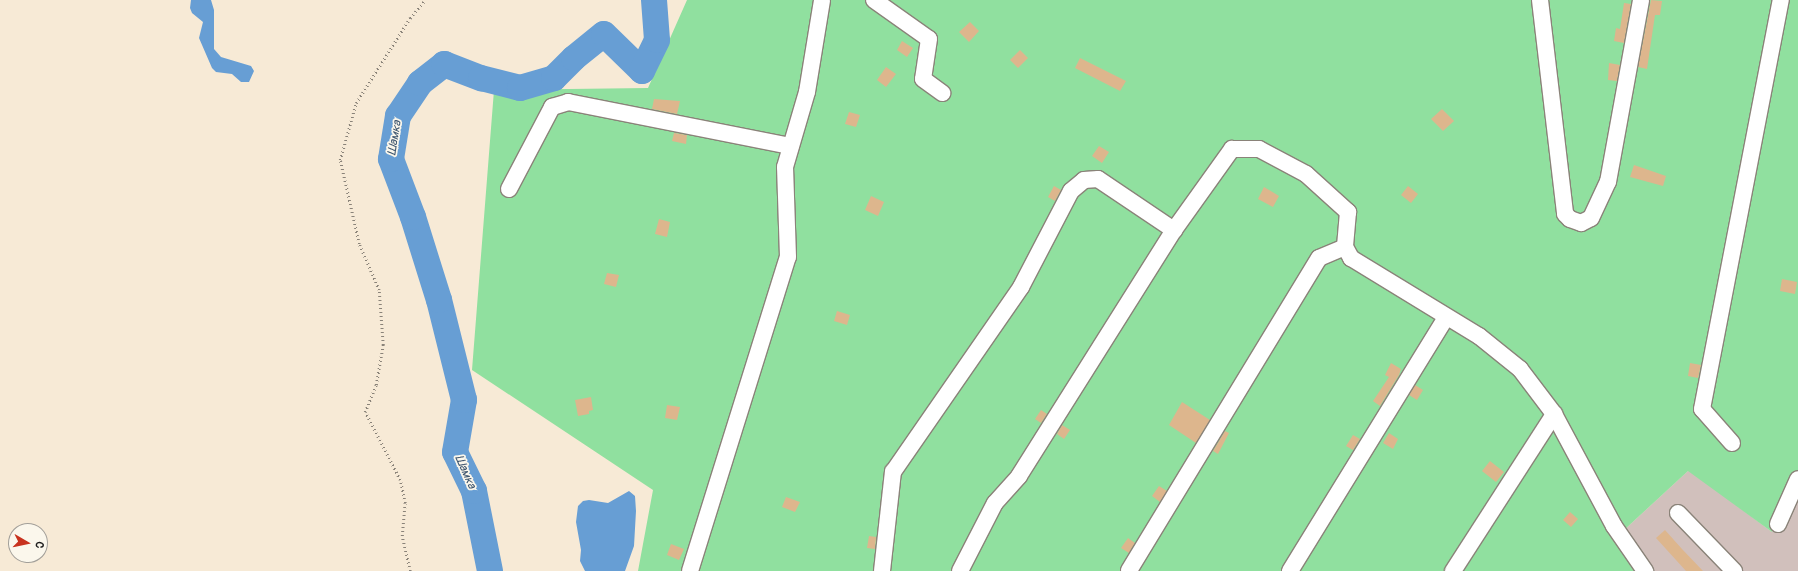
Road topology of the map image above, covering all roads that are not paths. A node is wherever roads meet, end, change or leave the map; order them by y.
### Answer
1 (822, 0) edge
2 (874, 0) edge
3 (1540, 0) edge
4 (1642, 0) edge
5 (1781, 0) edge
6 (942, 93) dead end
7 (791, 146) junction
8 (509, 189) dead end
9 (1174, 230) junction
10 (1345, 247) junction
11 (1446, 317) junction
12 (1554, 414) junction
13 (1732, 443) dead end
14 (1798, 479) edge
15 (1678, 513) dead end
16 (1778, 524) dead end
17 (1641, 569) edge
18 (690, 571) edge
19 (882, 571) edge
20 (960, 571) edge
21 (1129, 571) edge
22 (1290, 571) edge
23 (1453, 571) edge
24 (1734, 571) edge

1 - 7 lane
2 - 6 lane
3 - 4 lane
5 - 13 lane
7 - 8 lane
7 - 18 lane
9 - 10 lane
9 - 19 lane
9 - 20 lane
10 - 11 lane
10 - 21 lane
11 - 12 lane
11 - 22 lane
12 - 17 lane
12 - 23 lane
14 - 16 lane
15 - 24 lane

